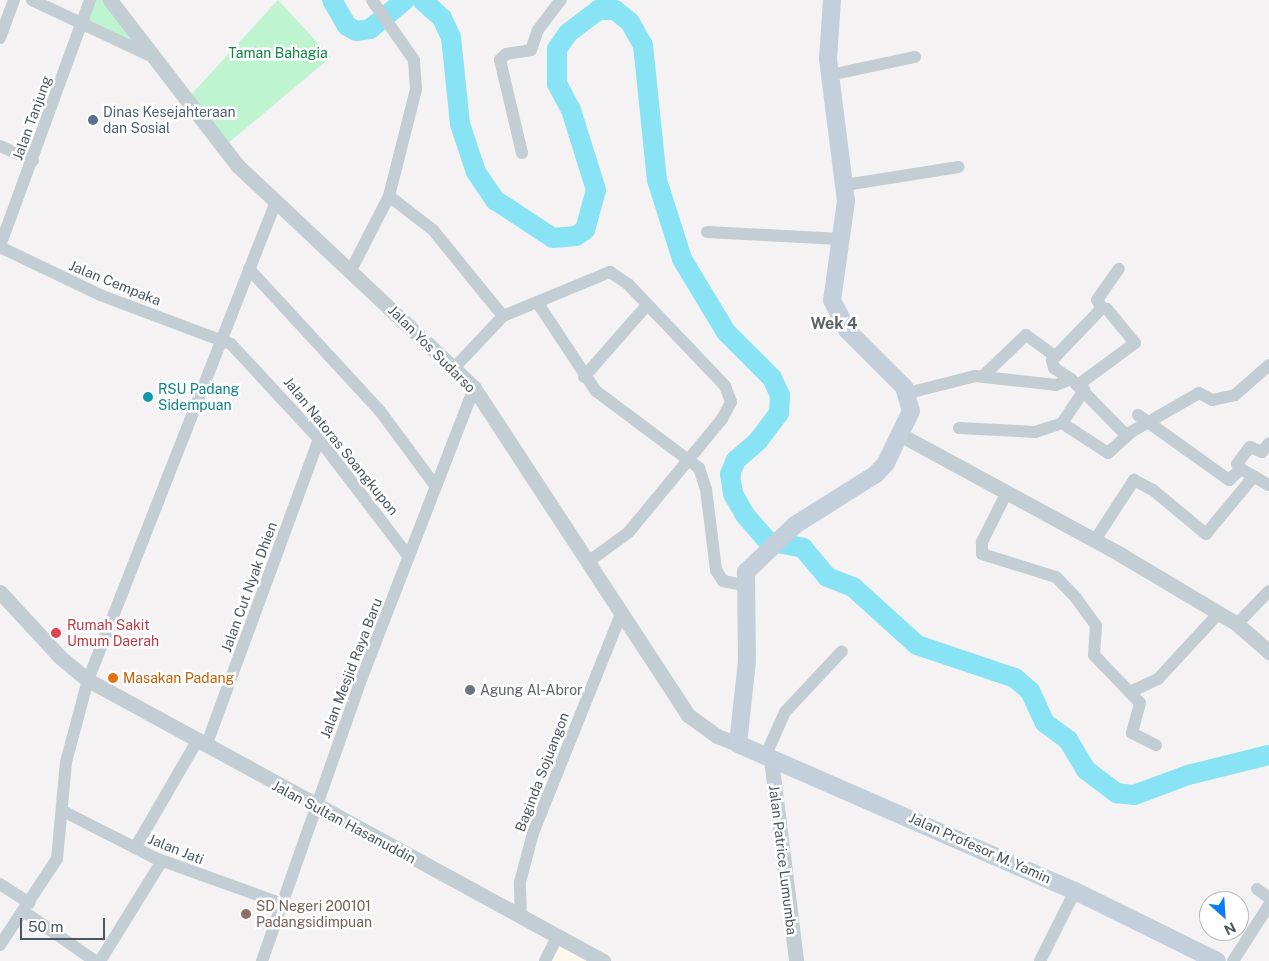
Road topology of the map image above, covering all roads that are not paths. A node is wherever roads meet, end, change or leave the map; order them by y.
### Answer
1 (14, 0) edge
2 (32, 0) edge
3 (90, 0) edge
4 (110, 0) edge
5 (561, 0) edge
6 (832, 0) edge
7 (374, 5) edge
8 (82, 24) junction
9 (0, 38) edge
10 (151, 56) junction
11 (915, 57) dead end
12 (830, 74) junction
13 (0, 146) edge
14 (522, 153) dead end
15 (33, 161) junction
16 (959, 167) dead end
17 (845, 185) junction
18 (390, 196) junction
19 (275, 204) junction
20 (707, 232) dead end
21 (840, 239) junction
22 (0, 246) edge
23 (249, 269) junction
24 (1119, 269) dead end
25 (351, 270) junction
26 (537, 302) junction
27 (647, 305) junction
28 (1102, 308) junction
29 (503, 316) junction
30 (222, 339) junction
31 (1056, 357) junction
32 (1269, 365) edge
33 (455, 367) junction
34 (984, 375) junction
35 (584, 377) junction
36 (1078, 384) junction
37 (474, 388) junction
38 (908, 393) junction
39 (1141, 419) junction
40 (1062, 423) junction
41 (959, 428) dead end
42 (901, 435) junction
43 (1127, 436) junction
44 (319, 439) junction
45 (1269, 443) edge
46 (689, 458) junction
47 (1241, 469) junction
48 (1254, 476) junction
49 (434, 484) junction
50 (1269, 485) edge
51 (1006, 494) junction
52 (1095, 540) junction
53 (409, 557) junction
54 (588, 562) junction
55 (746, 576) junction
56 (1269, 591) edge
57 (0, 592) edge
58 (1219, 613) junction
59 (621, 614) junction
60 (1237, 624) junction
61 (842, 651) dead end
62 (1269, 652) edge
63 (88, 680) junction
64 (1130, 692) junction
65 (201, 743) junction
66 (738, 744) junction
67 (1156, 745) dead end
68 (771, 759) junction
69 (316, 809) junction
70 (63, 811) junction
71 (135, 848) junction
72 (162, 861) junction
73 (0, 884) edge
74 (1256, 889) dead end
75 (1075, 891) junction
76 (1269, 898) edge
77 (283, 904) junction
78 (1269, 905) edge
79 (26, 907) junction
80 (521, 917) junction
81 (557, 937) junction
82 (0, 945) edge
83 (95, 961) edge
84 (100, 961) edge
85 (262, 961) edge
86 (545, 961) edge
87 (602, 961) edge
88 (796, 961) edge
89 (1040, 961) edge
90 (1217, 961) edge
91 (1233, 961) edge

1 - 9 street
2 - 8 street
3 - 8 street, Jalan Tanjung
4 - 10 street, Jalan Yos Sudarso
5 - 14 street
6 - 12 main road
7 - 18 street
8 - 10 street
8 - 15 street, Jalan Tanjung
10 - 19 street, Jalan Yos Sudarso
11 - 12 street
12 - 17 main road
13 - 15 street
15 - 22 street, Jalan Tanjung
16 - 17 street
17 - 21 main road
18 - 25 street
18 - 29 street
19 - 23 street
19 - 25 street, Jalan Yos Sudarso
20 - 21 street
21 - 38 main road
22 - 30 street, Jalan Cempaka
23 - 30 street
23 - 49 street
24 - 28 street
25 - 33 street, Jalan Yos Sudarso
26 - 27 street
26 - 29 street
26 - 35 street
27 - 35 street
27 - 46 street
28 - 31 street
28 - 36 street
29 - 33 street
30 - 44 street, Jalan Natoras Soangkupon
30 - 63 street
31 - 34 street
31 - 36 street
32 - 39 street
33 - 37 street, Jalan Yos Sudarso
34 - 36 street
34 - 38 street
35 - 46 street
36 - 40 street
36 - 43 street
37 - 49 street, Jalan Mesjid Raya Baru
37 - 54 street, Jalan Yos Sudarso
38 - 42 main road
39 - 43 street
39 - 47 street
40 - 41 street
40 - 43 street
42 - 51 street
42 - 55 main road
44 - 53 street, Jalan Natoras Soangkupon
44 - 65 street, Jalan Cut Nyak Dhien
45 - 47 street
46 - 54 street
46 - 55 street
47 - 48 street
48 - 50 street
48 - 52 street
49 - 53 street, Jalan Mesjid Raya Baru
51 - 52 street
51 - 64 street
52 - 58 street
53 - 69 street, Jalan Mesjid Raya Baru
54 - 59 street, Jalan Yos Sudarso
55 - 66 main road
56 - 60 street
57 - 63 street, Jalan Sultan Hasanuddin
58 - 60 street
58 - 64 street
59 - 66 street, Jalan Yos Sudarso
59 - 80 street, Baginda Sojuangon
60 - 62 street
61 - 68 street
63 - 65 street, Jalan Sultan Hasanuddin
63 - 70 street
64 - 67 street
65 - 69 street, Jalan Sultan Hasanuddin
65 - 71 street, Jalan Cut Nyak Dhien
66 - 68 main road, Jalan Profesor M. Yamin
68 - 75 main road, Jalan Profesor M. Yamin
68 - 88 street, Jalan Patrice Lumumba
69 - 77 street, Jalan Mesjid Raya Baru
69 - 80 street, Jalan Sultan Hasanuddin
70 - 71 street, Jalan Jati
70 - 79 street
71 - 72 street, Jalan Jati
72 - 77 street, Jalan Jati
72 - 84 street
73 - 79 street
74 - 76 street
75 - 89 street
75 - 90 main road, Jalan Profesor M. Yamin
77 - 85 street, Jalan Mesjid Raya Baru
78 - 91 street
79 - 82 street
79 - 83 street
80 - 81 street, Jalan Sultan Hasanuddin
81 - 86 street
81 - 87 street, Jalan Sultan Hasanuddin

